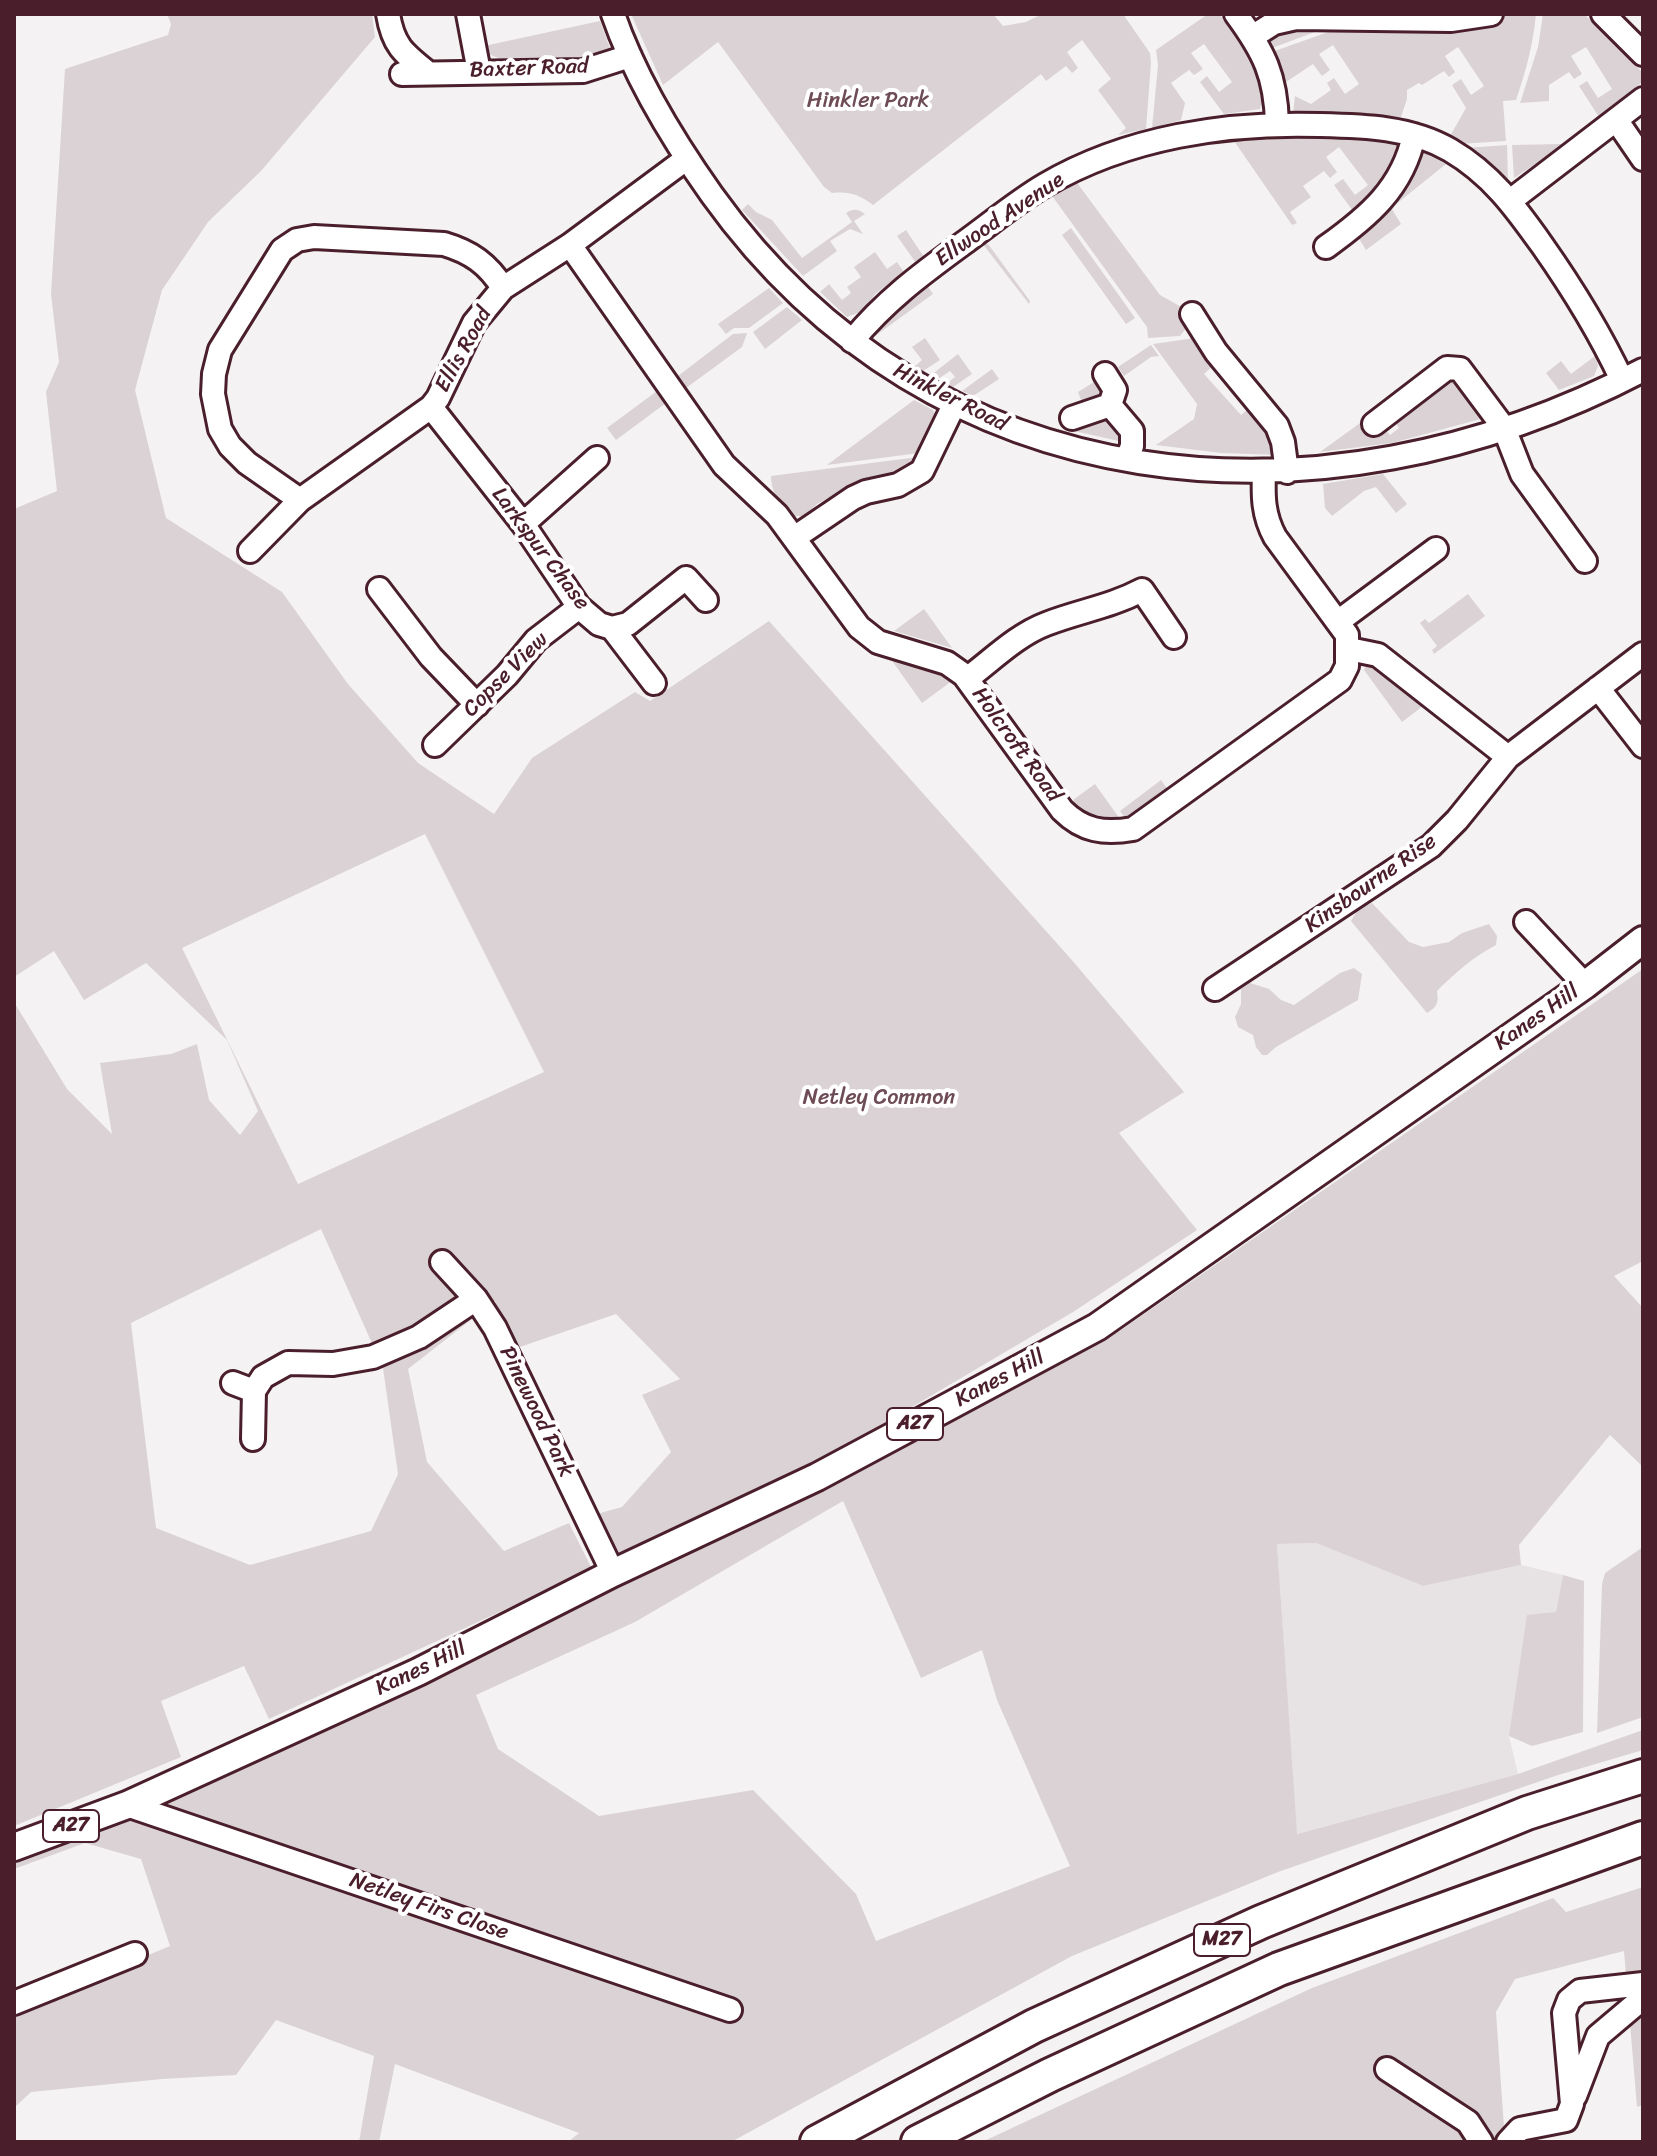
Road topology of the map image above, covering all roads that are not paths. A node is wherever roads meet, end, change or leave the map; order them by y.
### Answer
1 (388, 14) edge
2 (468, 14) edge
3 (613, 14) edge
4 (1236, 14) edge
5 (1491, 14) edge
6 (1603, 14) edge
7 (1252, 37) junction
8 (1643, 54) edge
9 (630, 56) junction
10 (427, 72) junction
11 (479, 72) junction
12 (402, 74) dead end
13 (1643, 99) edge
14 (1617, 121) junction
15 (1277, 124) junction
16 (1414, 135) junction
17 (686, 159) junction
18 (1643, 159) edge
19 (1510, 201) junction
20 (570, 245) junction
21 (1326, 247) dead end
22 (503, 288) junction
23 (1192, 314) dead end
24 (852, 341) junction
25 (1643, 370) edge
26 (1622, 380) junction
27 (954, 405) junction
28 (431, 407) junction
29 (1072, 418) dead end
30 (1383, 423) dead end
31 (1504, 428) junction
32 (597, 458) dead end
33 (1127, 459) junction
34 (1264, 472) junction
35 (1287, 472) junction
36 (300, 500) junction
37 (523, 524) junction
38 (794, 538) junction
39 (1436, 549) dead end
40 (250, 551) dead end
41 (1585, 561) dead end
42 (379, 589) dead end
43 (706, 600) dead end
44 (579, 607) junction
45 (1339, 621) junction
46 (612, 628) junction
47 (1174, 637) dead end
48 (1349, 649) junction
49 (1643, 654) edge
50 (968, 678) junction
51 (654, 683) dead end
52 (1598, 688) junction
53 (477, 705) junction
54 (435, 745) dead end
55 (1643, 746) edge
56 (1508, 757) junction
57 (1526, 922) dead end
58 (1643, 940) edge
59 (1585, 985) junction
60 (1215, 989) dead end
61 (442, 1262) dead end
62 (476, 1299) junction
63 (233, 1383) dead end
64 (254, 1391) junction
65 (253, 1439) dead end
66 (613, 1573) junction
67 (1643, 1776) edge
68 (127, 1805) junction
69 (1643, 1838) edge
70 (14, 1847) edge
71 (135, 1954) dead end
72 (1643, 1984) edge
73 (1643, 1998) edge
74 (14, 2003) edge
75 (730, 2010) dead end
76 (1387, 2069) dead end
77 (1572, 2104) junction
78 (817, 2142) edge
79 (918, 2142) edge
80 (1481, 2142) edge
81 (1508, 2142) edge

1 - 10 street
2 - 11 street
3 - 9 street, Hinkler Road
4 - 7 street
5 - 7 street
6 - 8 street
7 - 15 street
9 - 11 street, Baxter Road
9 - 17 street, Hinkler Road
10 - 11 street, Baxter Road
10 - 12 street, Baxter Road
13 - 14 street
14 - 18 street
14 - 19 street
15 - 16 street, Ellwood Avenue
15 - 24 street, Ellwood Avenue
16 - 19 street, Ellwood Avenue
16 - 21 street
17 - 20 street, Ellis Road
17 - 24 street, Hinkler Road
19 - 26 street, Ellwood Avenue
20 - 22 street, Ellis Road
20 - 38 street, Holcroft Road
22 - 28 street, Ellis Road
22 - 36 street
23 - 35 street
24 - 27 street, Hinkler Road
25 - 26 street, Hinkler Road
26 - 31 street, Hinkler Road
27 - 33 street, Hinkler Road
27 - 38 street
28 - 36 street, Ellis Road
28 - 37 street, Larkspur Chase
29 - 33 street
30 - 31 street
31 - 35 street, Hinkler Road
31 - 41 street
32 - 37 street
33 - 34 street, Hinkler Road
34 - 35 street, Hinkler Road
34 - 45 street
36 - 40 street, Ellis Road
37 - 44 street, Larkspur Chase
38 - 50 street, Holcroft Road
39 - 45 street
42 - 53 street
43 - 46 street
44 - 46 street, Larkspur Chase
44 - 53 street, Copse View
45 - 48 street
46 - 51 street, Larkspur Chase
47 - 50 street
48 - 50 street, Holcroft Road
48 - 56 street
49 - 52 street, Kinsbourne Rise
52 - 55 street
52 - 56 street, Kinsbourne Rise
53 - 54 street, Copse View
56 - 60 street, Kinsbourne Rise
57 - 59 street
58 - 59 main road, Kanes Hill / A27
59 - 66 main road, Kanes Hill / A27
61 - 62 street, Pinewood Park
62 - 64 street
62 - 66 street, Pinewood Park
63 - 64 street
64 - 65 street
66 - 68 main road, Kanes Hill / A27
67 - 78 highway, M27
68 - 70 main road, A27
68 - 75 street, Netley Firs Close
69 - 79 highway, M27
71 - 74 street
72 - 77 street
73 - 77 street
76 - 80 street
77 - 81 street

